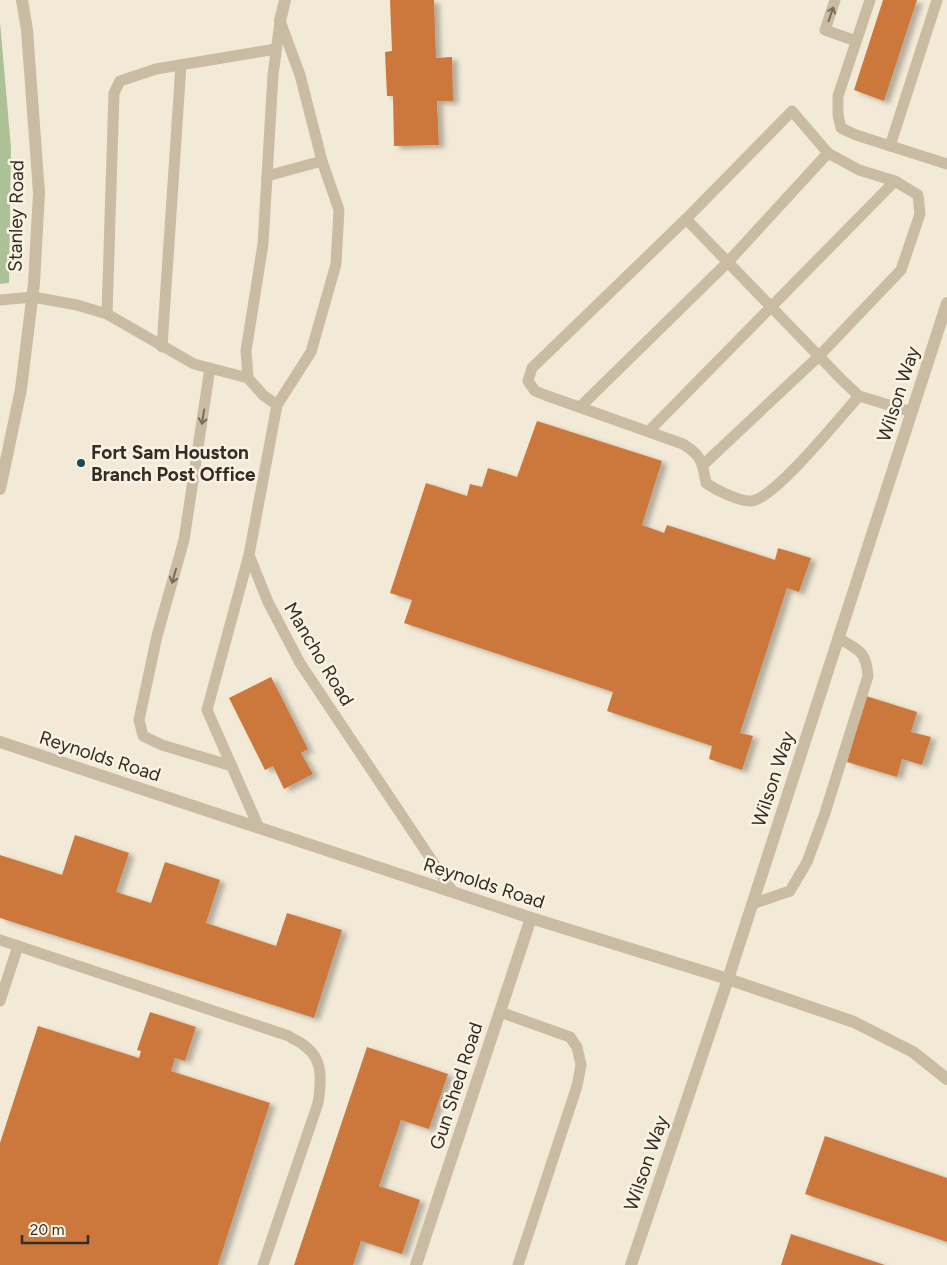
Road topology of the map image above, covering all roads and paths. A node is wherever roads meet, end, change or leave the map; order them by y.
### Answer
1 (22, 0) edge
2 (285, 0) edge
3 (836, 0) edge
4 (870, 0) edge
5 (937, 0) edge
6 (280, 21) junction
7 (856, 40) junction
8 (276, 49) junction
9 (181, 65) junction
10 (890, 146) junction
11 (828, 153) junction
12 (322, 161) junction
13 (947, 164) edge
14 (267, 176) junction
15 (895, 181) junction
16 (686, 220) junction
17 (728, 262) junction
18 (33, 297) junction
19 (0, 300) edge
20 (947, 303) edge
21 (771, 306) junction
22 (107, 314) junction
23 (162, 347) junction
24 (819, 356) junction
25 (210, 368) junction
26 (248, 378) junction
27 (859, 396) junction
28 (277, 405) junction
29 (580, 407) junction
30 (912, 412) junction
31 (649, 431) junction
32 (702, 465) junction
33 (0, 489) edge
34 (248, 555) junction
35 (838, 638) junction
36 (0, 742) edge
37 (232, 766) junction
38 (259, 828) junction
39 (453, 892) junction
40 (752, 904) junction
41 (531, 918) junction
42 (0, 940) edge
43 (18, 946) junction
44 (728, 979) junction
45 (0, 1001) edge
46 (500, 1012) junction
47 (947, 1078) edge
48 (263, 1265) edge
49 (416, 1265) edge
50 (518, 1265) edge
51 (631, 1265) edge

1 - 18 street, Stanley Road
2 - 6 street
7 -> 3 lane
4 - 7 lane
5 - 10 lane
6 - 8 lane
6 - 12 lane
7 - 10 lane
8 - 9 lane
8 - 14 lane
9 - 22 lane
9 - 23 lane
10 - 13 lane
11 - 15 lane
11 - 16 lane
11 - 17 lane
12 - 14 lane
12 - 28 lane
14 - 26 lane
15 - 21 lane
15 - 24 lane
16 - 17 lane
16 - 29 lane
17 - 21 lane
17 - 29 lane
18 - 19 lane
18 - 22 lane
18 - 33 street, Stanley Road
20 - 30 street, Wilson Way
21 - 24 lane
21 - 31 lane
22 - 23 lane
23 - 25 lane
24 - 27 lane
24 - 32 lane
25 - 26 lane
25 -> 37 lane
26 - 28 lane
27 - 30 lane
27 - 32 lane
28 - 34 lane
29 - 31 lane
30 - 35 street, Wilson Way
31 - 32 lane
34 - 37 lane
34 - 39 lane, Mancho Road
35 - 40 street, Wilson Way
35 - 40 lane
36 - 38 street, Reynolds Road
37 - 38 lane
38 - 39 street, Reynolds Road
39 - 41 street, Reynolds Road
40 - 44 street, Wilson Way
41 - 44 street, Reynolds Road
41 - 46 street, Gun Shed Road
42 - 43 lane
43 - 45 lane
43 - 48 lane
44 - 47 street, Reynolds Road
44 - 51 street, Wilson Way
46 - 49 street, Gun Shed Road
46 - 50 lane

